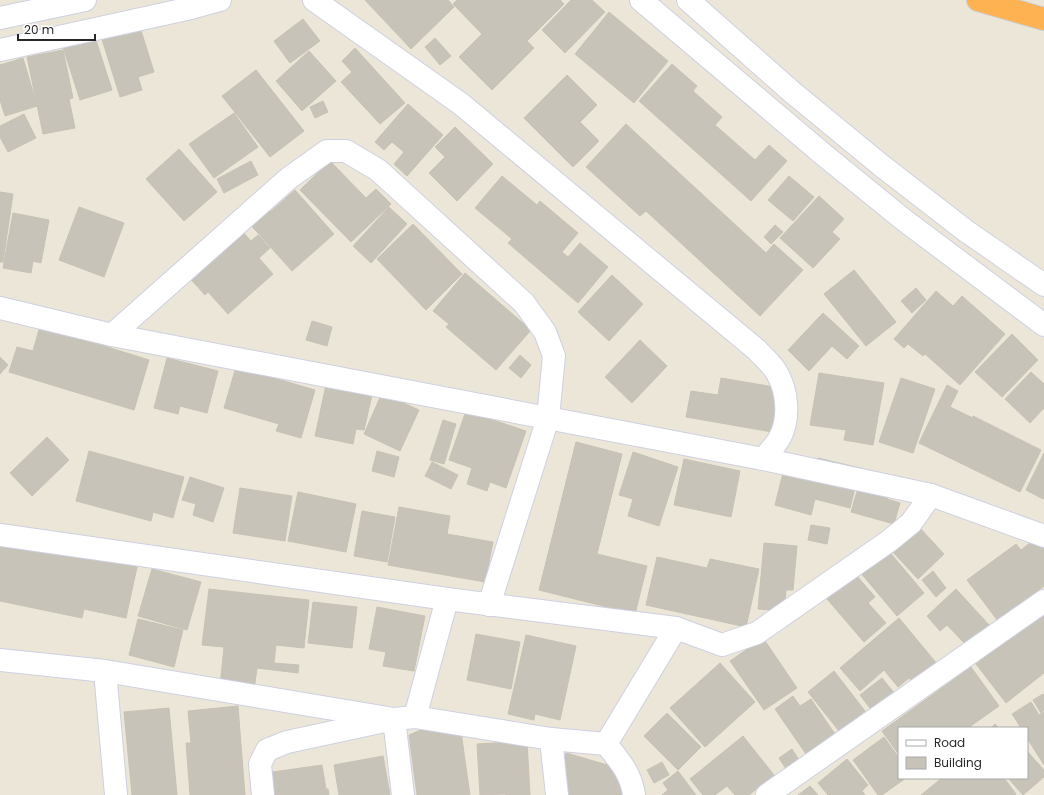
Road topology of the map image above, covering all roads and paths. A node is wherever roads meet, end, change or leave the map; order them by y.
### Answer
1 (85, 0) edge
2 (220, 0) edge
3 (314, 0) edge
4 (641, 0) edge
5 (688, 0) edge
6 (978, 0) edge
7 (0, 18) edge
8 (1044, 19) edge
9 (0, 50) edge
10 (1044, 285) edge
11 (0, 308) edge
12 (1044, 325) edge
13 (112, 335) junction
14 (548, 418) junction
15 (763, 459) junction
16 (931, 495) junction
17 (0, 535) edge
18 (1044, 536) edge
19 (447, 599) junction
20 (1044, 601) edge
21 (489, 604) junction
22 (676, 628) junction
23 (0, 660) edge
24 (105, 671) junction
25 (405, 718) junction
26 (551, 739) junction
27 (606, 744) junction
28 (116, 795) edge
29 (263, 795) edge
30 (403, 795) edge
31 (557, 795) edge
32 (634, 795) edge
33 (767, 795) edge

1 - 7 street
2 - 9 street
3 - 15 street
4 - 12 street
5 - 10 street
6 - 8 highway
11 - 13 street
13 - 14 street
13 - 14 street
14 - 15 street
14 - 21 street
15 - 16 street
16 - 18 street
16 - 22 street
17 - 19 street
19 - 21 street
19 - 25 street
20 - 33 street
21 - 22 street
22 - 27 street
23 - 24 street
24 - 25 street
24 - 28 street
25 - 26 street
25 - 29 street
25 - 30 street
26 - 27 street
26 - 31 street
27 - 32 street

